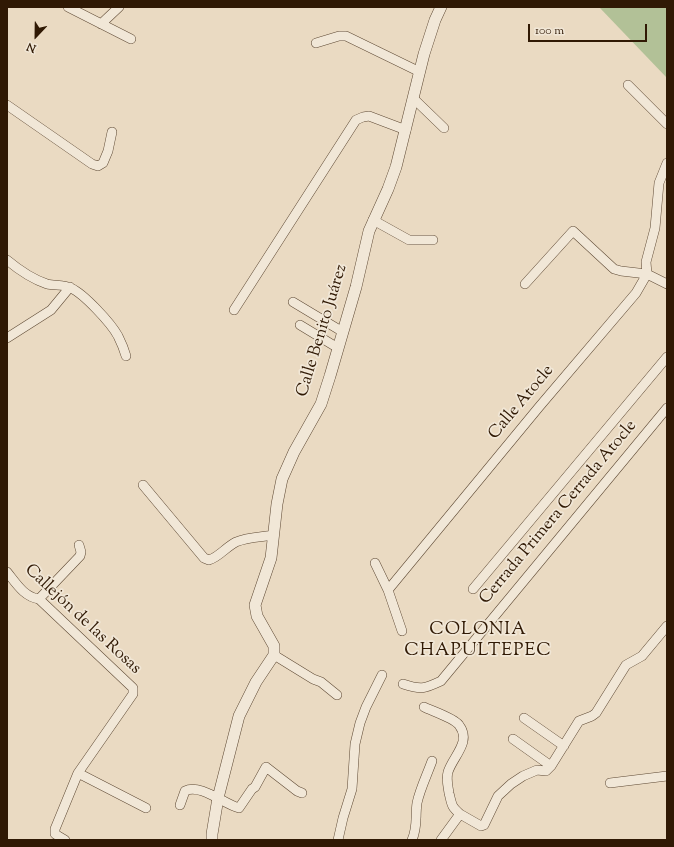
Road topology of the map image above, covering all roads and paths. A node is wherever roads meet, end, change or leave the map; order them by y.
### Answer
1 (68, 7) edge
2 (119, 7) edge
3 (441, 7) edge
4 (101, 24) junction
5 (131, 39) dead end
6 (316, 43) dead end
7 (420, 72) junction
8 (628, 85) dead end
9 (413, 98) junction
10 (7, 105) edge
11 (667, 124) edge
12 (444, 128) dead end
13 (406, 130) junction
14 (112, 132) dead end
15 (667, 163) edge
16 (373, 220) junction
17 (433, 240) dead end
18 (7, 260) edge
19 (647, 274) junction
20 (525, 284) dead end
21 (667, 284) edge
22 (70, 287) junction
23 (293, 302) dead end
24 (234, 310) dead end
25 (300, 325) dead end
26 (343, 332) junction
27 (7, 338) edge
28 (338, 348) junction
29 (126, 356) dead end
30 (667, 357) edge
31 (667, 408) edge
32 (143, 485) dead end
33 (274, 535) junction
34 (79, 545) dead end
35 (375, 563) dead end
36 (7, 572) edge
37 (474, 589) dead end
38 (388, 590) junction
39 (39, 599) junction
40 (667, 626) edge
41 (402, 631) dead end
42 (274, 655) junction
43 (382, 674) dead end
44 (403, 684) dead end
45 (337, 695) dead end
46 (424, 707) dead end
47 (524, 718) dead end
48 (513, 739) dead end
49 (564, 746) junction
50 (432, 761) dead end
51 (551, 766) junction
52 (78, 773) junction
53 (667, 776) edge
54 (610, 783) dead end
55 (302, 793) dead end
56 (218, 798) junction
57 (180, 805) dead end
58 (146, 808) dead end
59 (460, 814) junction
60 (211, 838) edge
61 (65, 840) edge
62 (338, 840) edge
63 (412, 840) edge
64 (442, 840) edge

1 - 4 street
2 - 4 street
3 - 7 street, Calle Benito Juárez
4 - 5 street
6 - 7 street
7 - 9 street, Calle Benito Juárez
8 - 11 street
9 - 12 street
9 - 13 street, Calle Benito Juárez
10 - 14 street
13 - 16 street, Calle Benito Juárez
13 - 24 street
15 - 19 street, Calle Atocle
16 - 17 street
16 - 26 street, Calle Benito Juárez
18 - 22 street
19 - 20 street
19 - 21 street
19 - 38 street, Calle Atocle
22 - 27 street
22 - 29 street
23 - 26 street
25 - 28 street
26 - 28 street, Calle Benito Juárez
28 - 33 street, Calle Benito Juárez
30 - 37 street
31 - 44 street, Cerrada Primera Cerrada Atocle
32 - 33 street
33 - 42 street, Calle Benito Juárez
34 - 39 street
35 - 38 street
36 - 39 street, Callejón de las Rosas
38 - 41 street
39 - 52 street, Callejón de las Rosas
40 - 49 street
42 - 45 street
42 - 56 street
43 - 62 street
46 - 59 street
47 - 49 street
48 - 51 street
49 - 51 street
50 - 63 street
51 - 59 street
52 - 58 street
52 - 61 street
53 - 54 street
55 - 56 street
56 - 57 street
56 - 60 street
59 - 64 street

